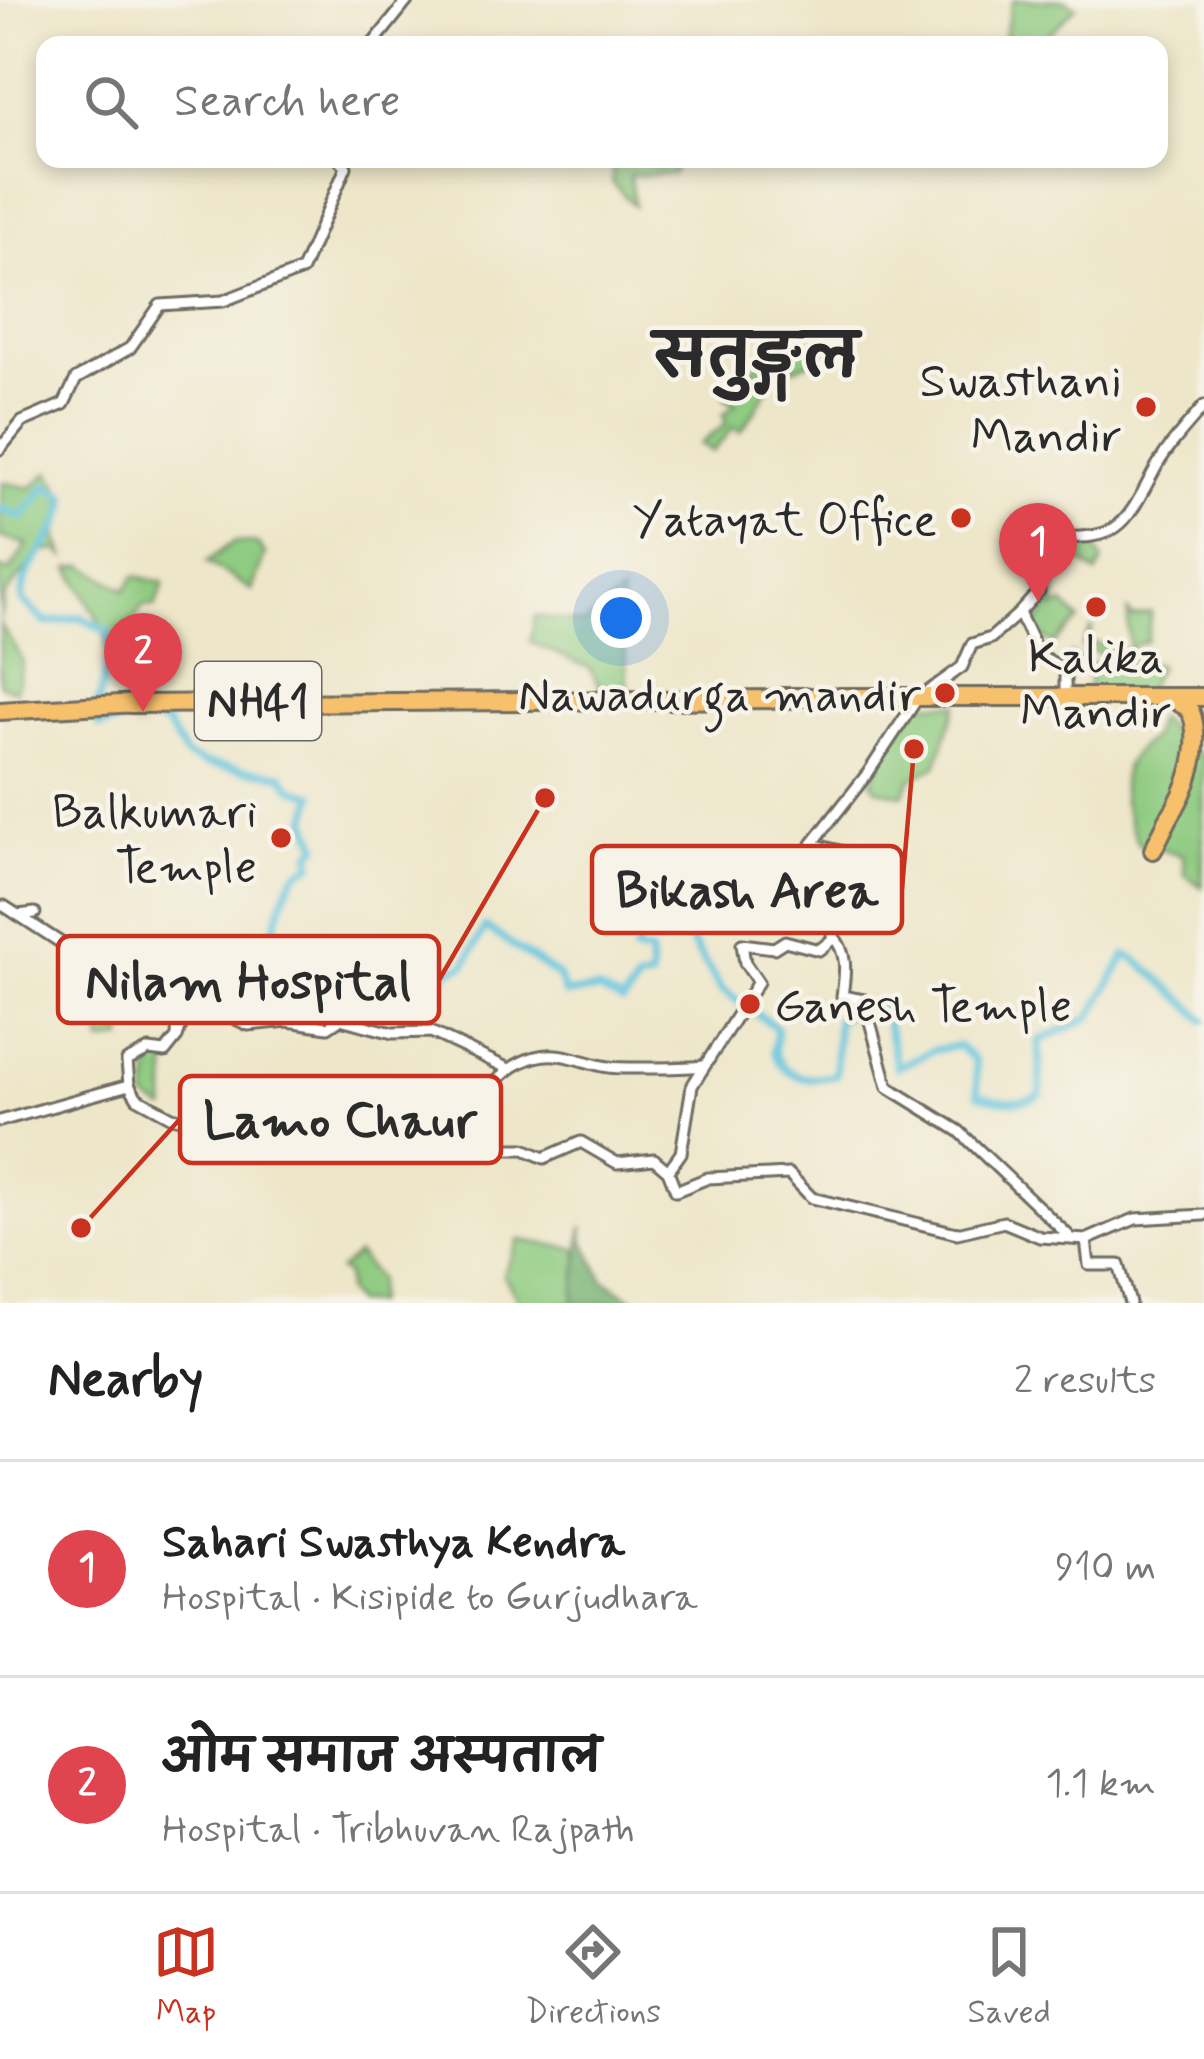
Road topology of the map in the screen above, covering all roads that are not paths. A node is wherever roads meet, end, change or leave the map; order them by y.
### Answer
1 (408, 0) edge
2 (379, 36) edge
3 (346, 168) edge
4 (1204, 406) edge
5 (0, 449) edge
6 (1019, 613) junction
7 (1066, 694) junction
8 (927, 699) junction
9 (1190, 702) edge
10 (0, 711) edge
11 (1167, 821) junction
12 (1155, 846) dead end
13 (4, 906) dead end
14 (35, 913) dead end
15 (18, 915) junction
16 (833, 938) junction
17 (177, 1037) junction
18 (703, 1066) junction
19 (508, 1069) junction
20 (128, 1085) junction
21 (0, 1121) edge
22 (416, 1124) junction
23 (668, 1171) junction
24 (1204, 1215) edge
25 (1070, 1237) junction
26 (1086, 1240) junction
27 (1130, 1303) edge

1 - 2 street
3 - 5 street
4 - 6 street
6 - 7 street
6 - 8 street
7 - 8 highway, NH41
7 - 9 highway, NH41
8 - 9 highway, NH41
8 - 10 highway, NH41
8 - 16 street
9 - 11 highway
9 - 11 highway
11 - 12 highway
13 - 15 street
14 - 15 street
15 - 17 street
16 - 18 street
16 - 25 street
17 - 19 street
17 - 20 street
18 - 19 street
18 - 23 street
19 - 22 street
20 - 21 street
20 - 22 street
22 - 23 street
23 - 25 street
24 - 26 street
25 - 26 street
26 - 27 street

